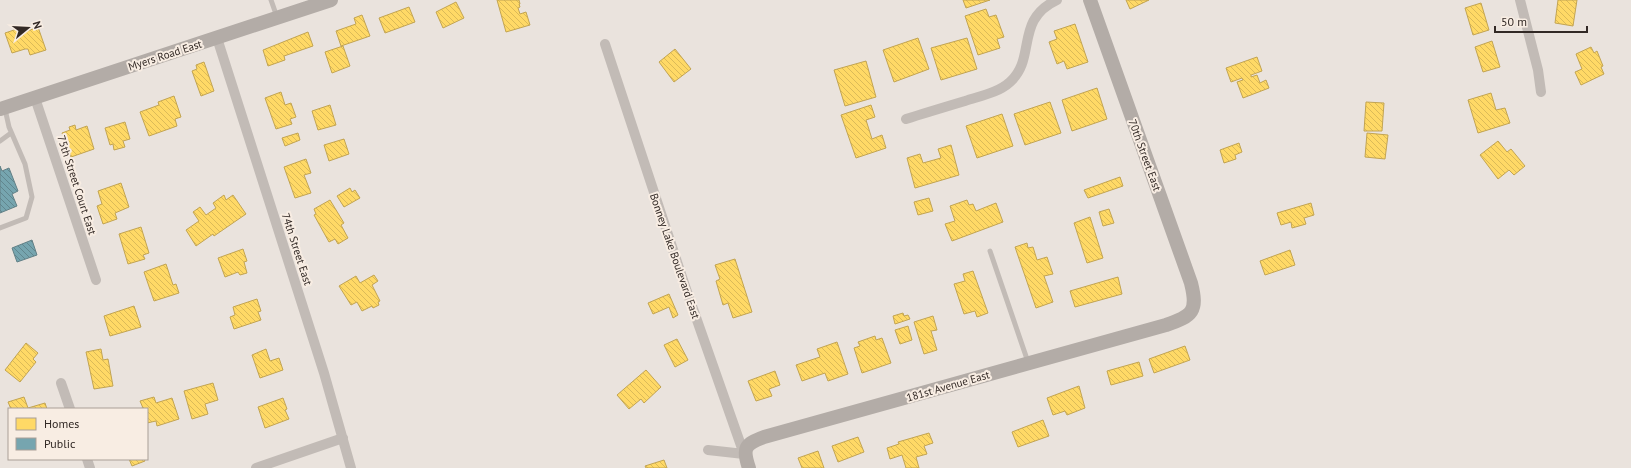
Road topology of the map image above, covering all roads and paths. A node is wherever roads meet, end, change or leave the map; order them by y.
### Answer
1 (271, 0) edge
2 (330, 0) edge
3 (1057, 0) edge
4 (1090, 0) edge
5 (1520, 0) edge
6 (277, 18) junction
7 (217, 38) junction
8 (605, 44) dead end
9 (1541, 92) dead end
10 (35, 98) junction
11 (2, 109) edge
12 (906, 119) dead end
13 (11, 133) junction
14 (0, 141) edge
15 (0, 228) edge
16 (990, 251) dead end
17 (96, 280) dead end
18 (1192, 310) joint
19 (1028, 363) junction
20 (61, 383) dead end
21 (70, 408) edge
22 (343, 438) junction
23 (708, 450) dead end
24 (744, 454) junction
25 (256, 468) edge
26 (351, 468) edge
27 (749, 468) edge

1 - 6 lane
2 - 6 street, Myers Road East
3 - 12 street
4 - 18 street, 70th Street East
5 - 9 street
6 - 7 street, Myers Road East
7 - 10 street, Myers Road East
7 - 22 street, 74th Street East
8 - 24 street, Bonney Lake Boulevard East
10 - 11 street, Myers Road East
10 - 17 street, 75th Street Court East
11 - 13 lane
13 - 14 lane
13 - 15 lane
16 - 19 lane
18 - 19 street, 181st Avenue East
19 - 24 street, 181st Avenue East
20 - 21 street
22 - 25 street
22 - 26 street, 74th Street East
23 - 24 street
24 - 27 street, Bonney Lake Boulevard East

